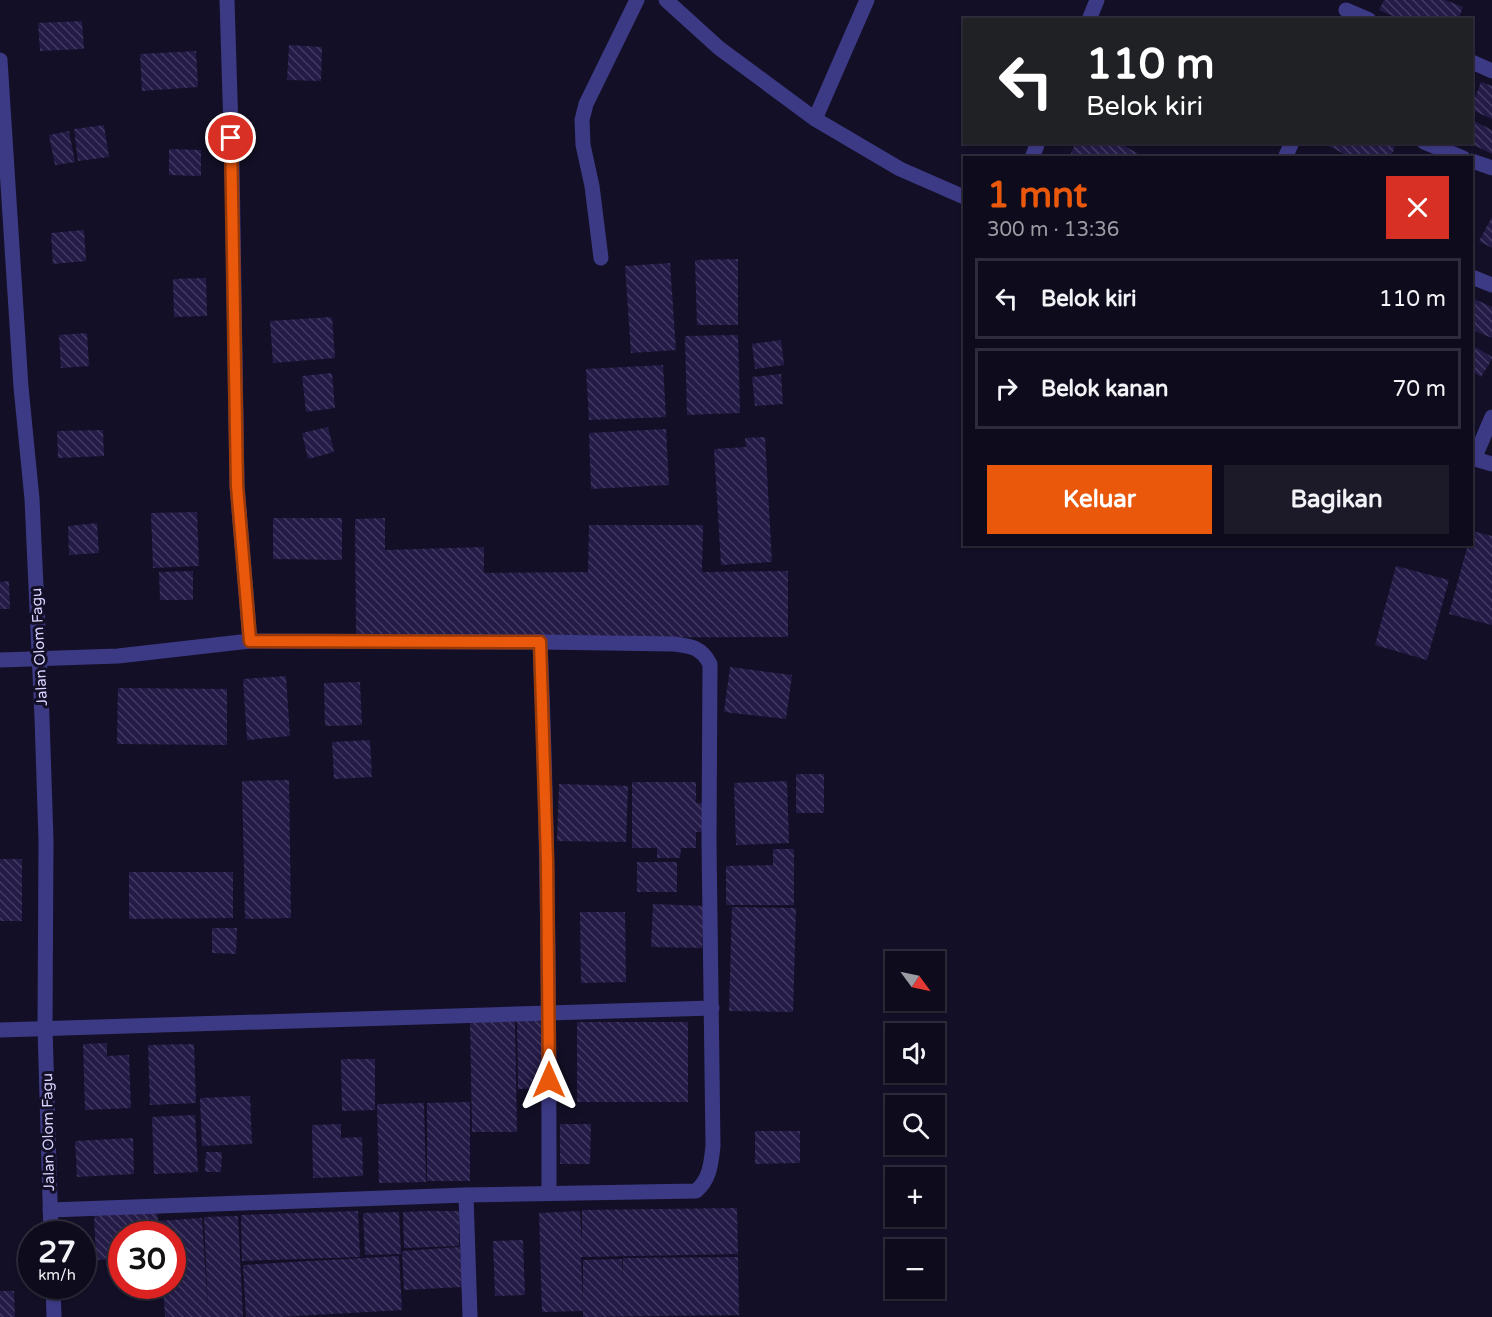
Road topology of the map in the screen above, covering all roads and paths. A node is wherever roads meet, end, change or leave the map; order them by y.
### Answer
1 (226, 0) edge
2 (637, 0) edge
3 (666, 0) edge
4 (867, 0) edge
5 (1096, 0) edge
6 (1346, 10) edge
7 (1090, 18) edge
8 (1364, 18) edge
9 (0, 60) edge
10 (1473, 62) edge
11 (1492, 71) edge
12 (815, 119) junction
13 (1429, 144) edge
14 (1459, 156) edge
15 (1473, 160) edge
16 (1492, 168) edge
17 (963, 197) edge
18 (601, 258) dead end
19 (1473, 277) edge
20 (1492, 285) edge
21 (1492, 417) edge
22 (1473, 459) edge
23 (1492, 465) edge
24 (250, 641) junction
25 (540, 642) junction
26 (40, 659) junction
27 (0, 660) edge
28 (712, 1008) junction
29 (549, 1013) junction
30 (45, 1028) junction
31 (0, 1030) edge
32 (549, 1193) junction
33 (466, 1195) junction
34 (50, 1210) junction
35 (50, 1221) edge
36 (53, 1299) edge
37 (54, 1317) edge
38 (470, 1317) edge

1 - 24 street
2 - 18 street
3 - 12 street
4 - 12 street
5 - 7 street
6 - 8 street
9 - 26 street, Jalan Olom Fagu
10 - 11 street
12 - 17 street
13 - 14 street
15 - 16 street
19 - 20 street
21 - 22 street
22 - 23 street
24 - 25 street
24 - 26 street
25 - 28 street
25 - 29 street
26 - 27 street
26 - 30 street, Jalan Olom Fagu
28 - 29 street
28 - 32 street
29 - 30 street
29 - 32 street
30 - 31 street
30 - 34 street, Jalan Olom Fagu
32 - 33 street
33 - 34 street
33 - 38 street
34 - 35 street, Jalan Olom Fagu
36 - 37 street

